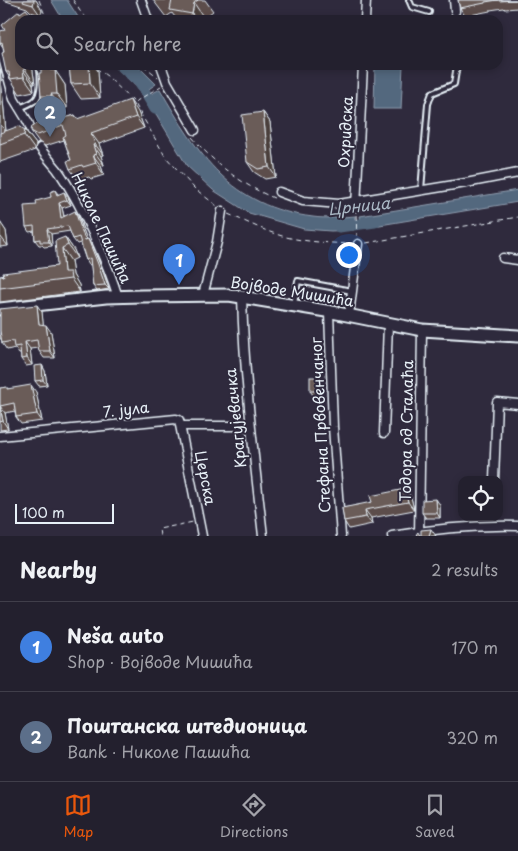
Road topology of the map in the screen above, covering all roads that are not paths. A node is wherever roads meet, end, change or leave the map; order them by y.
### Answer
1 (141, 0) edge
2 (366, 0) edge
3 (409, 0) edge
4 (454, 0) edge
5 (455, 11) joint
6 (429, 12) dead end
7 (146, 15) edge
8 (365, 15) edge
9 (455, 15) edge
10 (0, 47) edge
11 (45, 70) edge
12 (163, 70) edge
13 (363, 70) edge
14 (456, 70) edge
15 (40, 72) joint
16 (19, 108) junction
17 (192, 132) road end
18 (35, 135) edge
19 (40, 148) dead end
20 (518, 173) edge
21 (421, 190) junction
22 (278, 195) road end
23 (356, 206) junction
24 (222, 211) road end
25 (358, 244) road end
26 (503, 258) dead end
27 (518, 260) edge
28 (352, 291) junction
29 (203, 295) junction
30 (242, 296) junction
31 (118, 297) junction
32 (294, 306) junction
33 (0, 310) edge
34 (329, 312) junction
35 (349, 316) junction
36 (388, 324) junction
37 (422, 330) junction
38 (518, 336) edge
39 (518, 404) edge
40 (181, 426) junction
41 (250, 426) junction
42 (384, 433) dead end
43 (0, 436) edge
44 (494, 476) edge
45 (492, 522) edge
46 (518, 526) edge
47 (419, 534) edge
48 (202, 536) edge
49 (263, 536) edge
50 (341, 536) edge
51 (392, 536) edge

1 - 7 street
2 - 8 street
3 - 6 lane
4 - 5 street
5 - 9 lane
10 - 16 street
11 - 15 lane
12 - 17 street
13 - 23 street, Охридска
14 - 21 lane
15 - 16 lane
16 - 18 street
19 - 31 street, Николе Пашића
20 - 21 street
21 - 23 street
22 - 23 street
24 - 29 street
25 - 28 street
26 - 27 street
28 - 32 lane
28 - 35 street
29 - 30 main road, Војводе Мишића
29 - 31 main road, Војводе Мишића
30 - 32 main road, Војводе Мишића
30 - 41 street, Крагујевачка
31 - 33 main road, Војводе Мишића
32 - 34 main road, Војводе Мишића
34 - 35 main road, Војводе Мишића
34 - 50 street, Стефана Првовенчаног
35 - 36 main road, Војводе Мишића
36 - 37 main road, Војводе Мишића
36 - 42 street
37 - 38 main road, Војводе Мишића
37 - 47 street, Тодора од Сталаћа
39 - 44 street
40 - 41 street, 7. јула
40 - 43 street, 7. јула
40 - 48 street, Церска
41 - 49 street, Крагујевачка
45 - 46 street
45 - 47 street
47 - 51 street

